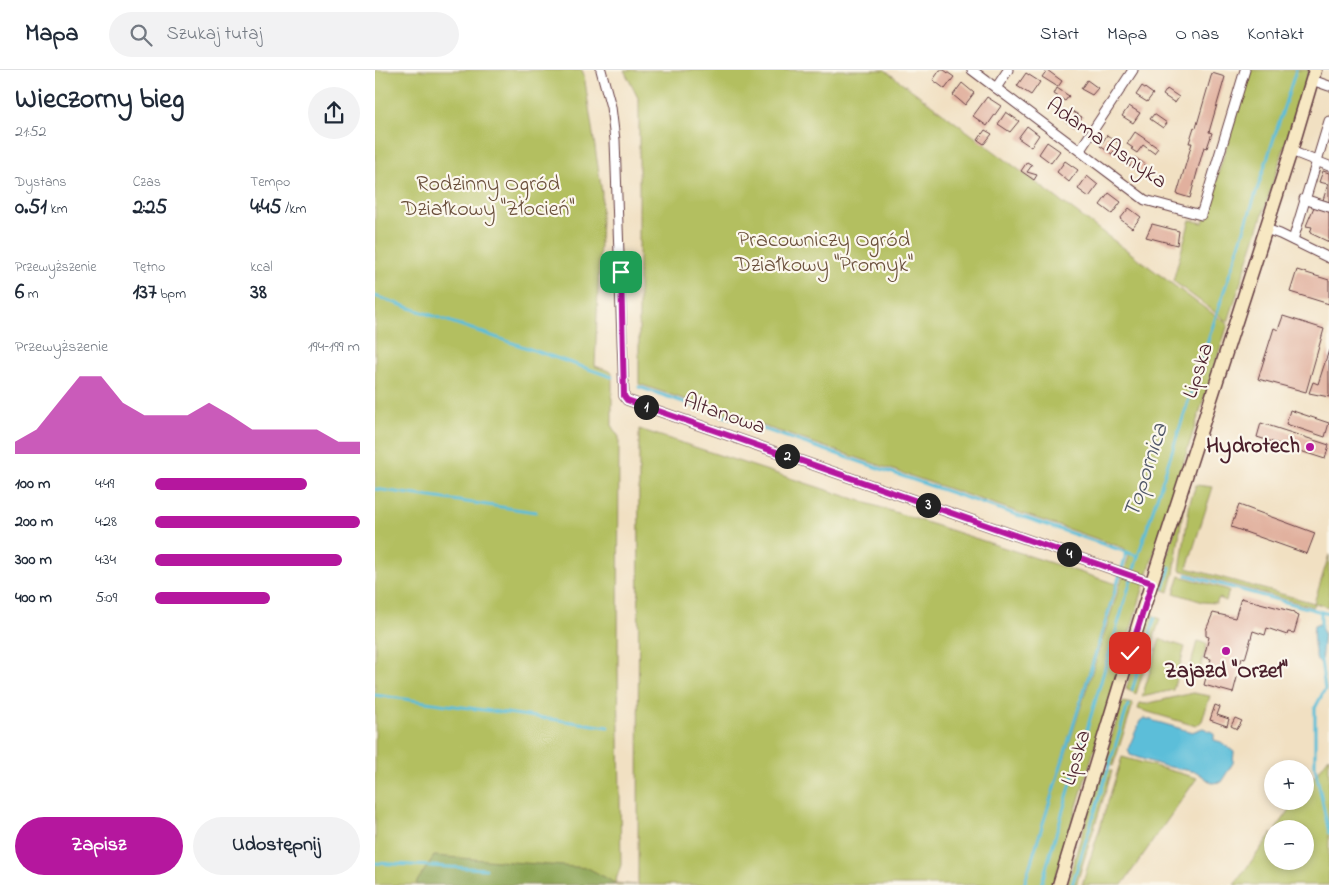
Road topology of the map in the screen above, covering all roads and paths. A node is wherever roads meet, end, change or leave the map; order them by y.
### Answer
1 (601, 70) edge
2 (972, 70) edge
3 (1008, 70) edge
4 (1133, 70) edge
5 (1245, 70) edge
6 (1313, 75) edge
7 (1329, 86) edge
8 (996, 88) junction
9 (1329, 121) edge
10 (1079, 150) junction
11 (1291, 151) junction
12 (1317, 162) junction
13 (1329, 166) edge
14 (1305, 199) junction
15 (1329, 207) edge
16 (1266, 229) junction
17 (1293, 240) junction
18 (1329, 258) edge
19 (1147, 581) junction
20 (1059, 885) edge

1 - 19 street, Altanowa
2 - 8 street, Adama Asnyka
3 - 8 street
4 - 10 street
5 - 10 street, Adama Asnyka
6 - 7 street
6 - 11 main road, Lipska
8 - 10 street, Adama Asnyka
9 - 12 street
11 - 12 street
11 - 16 main road, Lipska
12 - 13 street
12 - 14 street
14 - 15 street
14 - 17 street
16 - 17 street
16 - 19 main road, Lipska
17 - 18 street
19 - 20 main road, Lipska

